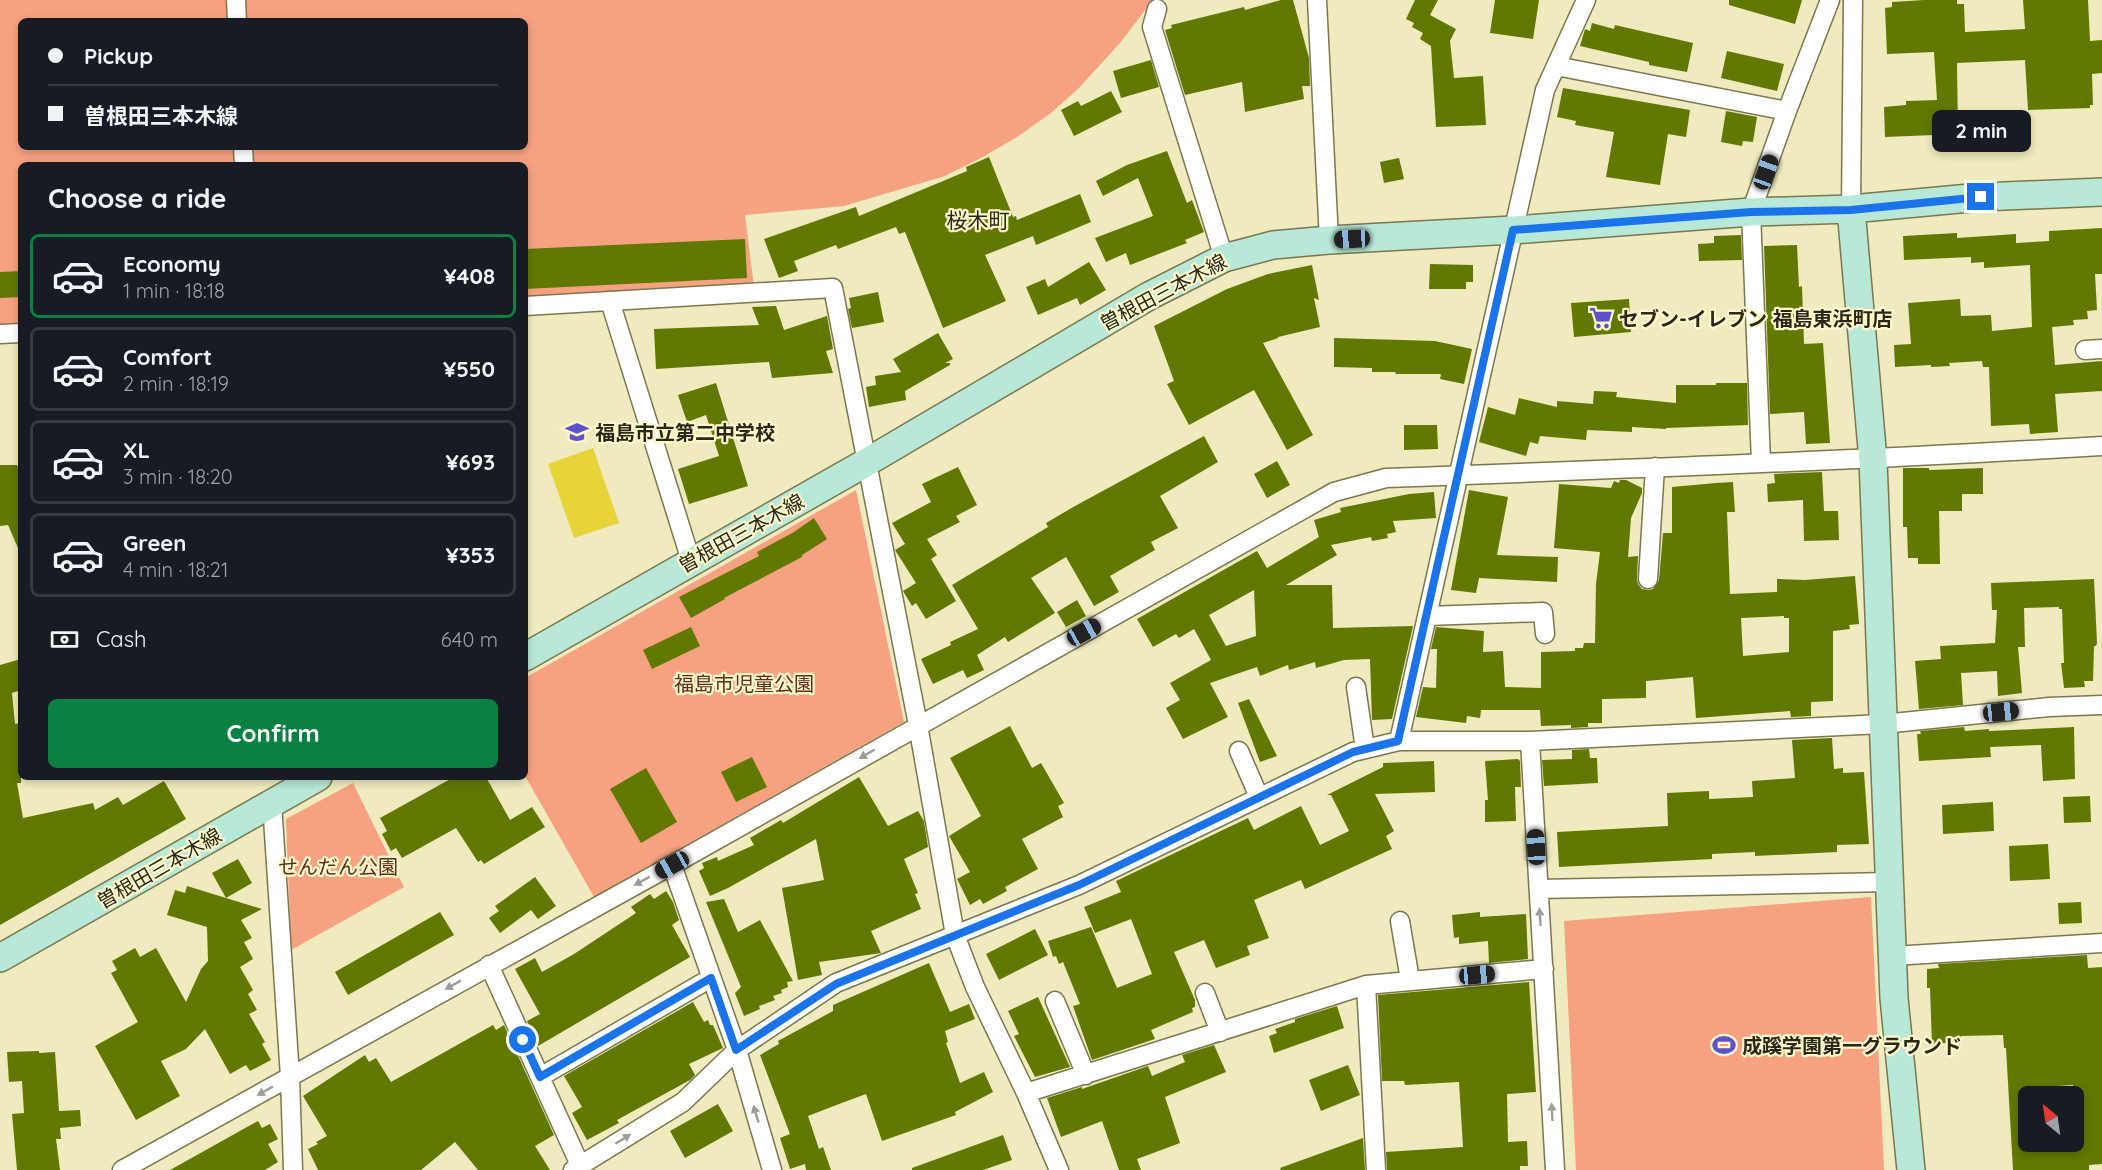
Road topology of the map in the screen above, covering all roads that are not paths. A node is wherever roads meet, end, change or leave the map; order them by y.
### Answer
1 (236, 0) edge
2 (1317, 0) edge
3 (1586, 0) edge
4 (1830, 0) edge
5 (1853, 0) edge
6 (1157, 9) dead end
7 (237, 18) edge
8 (1556, 66) junction
9 (1787, 111) junction
10 (2102, 192) edge
11 (1851, 210) junction
12 (1751, 212) junction
13 (1513, 230) junction
14 (1329, 240) junction
15 (1224, 258) junction
16 (610, 301) junction
17 (528, 306) edge
18 (18, 333) edge
19 (0, 334) edge
20 (2102, 447) edge
21 (1873, 460) junction
22 (867, 462) junction
23 (1761, 462) junction
24 (1655, 467) junction
25 (1459, 475) junction
26 (691, 561) junction
27 (1648, 579) dead end
28 (1427, 616) junction
29 (1545, 634) dead end
30 (528, 655) edge
31 (1356, 687) dead end
32 (2102, 705) edge
33 (1883, 724) junction
34 (918, 725) junction
35 (1398, 741) junction
36 (1530, 741) junction
37 (1365, 749) junction
38 (1239, 751) dead end
39 (313, 780) edge
40 (1259, 797) junction
41 (272, 803) junction
42 (672, 865) junction
43 (1890, 882) junction
44 (1539, 889) junction
45 (1400, 921) dead end
46 (955, 935) junction
47 (2102, 943) edge
48 (1893, 956) junction
49 (0, 958) edge
50 (489, 965) junction
51 (1544, 969) junction
52 (711, 978) junction
53 (1410, 980) junction
54 (1366, 985) junction
55 (1205, 993) dead end
56 (1055, 1001) dead end
57 (1220, 1032) junction
58 (736, 1050) junction
59 (1086, 1075) junction
60 (290, 1077) junction
61 (540, 1077) junction
62 (1026, 1094) junction
63 (577, 1168) edge
64 (122, 1170) edge
65 (293, 1170) edge
66 (772, 1170) edge
67 (1059, 1170) edge
68 (1376, 1170) edge
69 (1555, 1170) edge
70 (1911, 1170) edge

1 - 7 street
2 - 14 street
3 - 8 street
4 - 9 street
5 - 11 street
6 - 15 street
8 - 9 street
8 - 13 street
9 - 12 street
10 - 11 street, 曽根田三本木線
11 - 12 street, 曽根田三本木線
11 - 21 street
12 - 13 street, 曽根田三本木線
12 - 23 street
13 - 14 street, 曽根田三本木線
13 - 25 street
14 - 15 street, 曽根田三本木線
15 - 22 street, 曽根田三本木線
16 - 17 street
16 - 22 street
16 - 26 street
18 - 19 street
20 - 21 street
21 - 23 street
21 - 33 street
22 - 26 street, 曽根田三本木線
22 - 34 street
23 - 24 street
24 - 25 street
24 - 27 street
25 - 28 street
25 - 34 street
26 - 30 street, 曽根田三本木線
28 - 29 street
28 - 35 street
31 - 37 street
32 - 33 street
33 - 36 street
33 - 43 street
34 -> 42 street
34 - 46 street
35 - 36 street
35 - 37 street
36 - 44 street
37 - 40 street
38 - 40 street
39 - 41 street, 曽根田三本木線
40 - 46 street
41 - 49 street, 曽根田三本木線
41 - 60 street
42 -> 50 street
42 - 52 street
43 - 44 street
43 - 48 street
51 -> 44 street
45 - 53 street
46 - 58 street
46 - 62 street
47 - 48 street
48 - 70 street
50 -> 60 street
50 - 61 street
51 - 53 street
69 -> 51 street
52 - 58 street
52 - 61 street
53 - 54 street
54 - 57 street
54 - 68 street
55 - 57 street
56 - 59 street
57 - 59 street
63 -> 58 street
66 -> 58 street
59 - 62 street
60 -> 64 street
60 - 65 street
61 - 63 street
62 - 67 street

